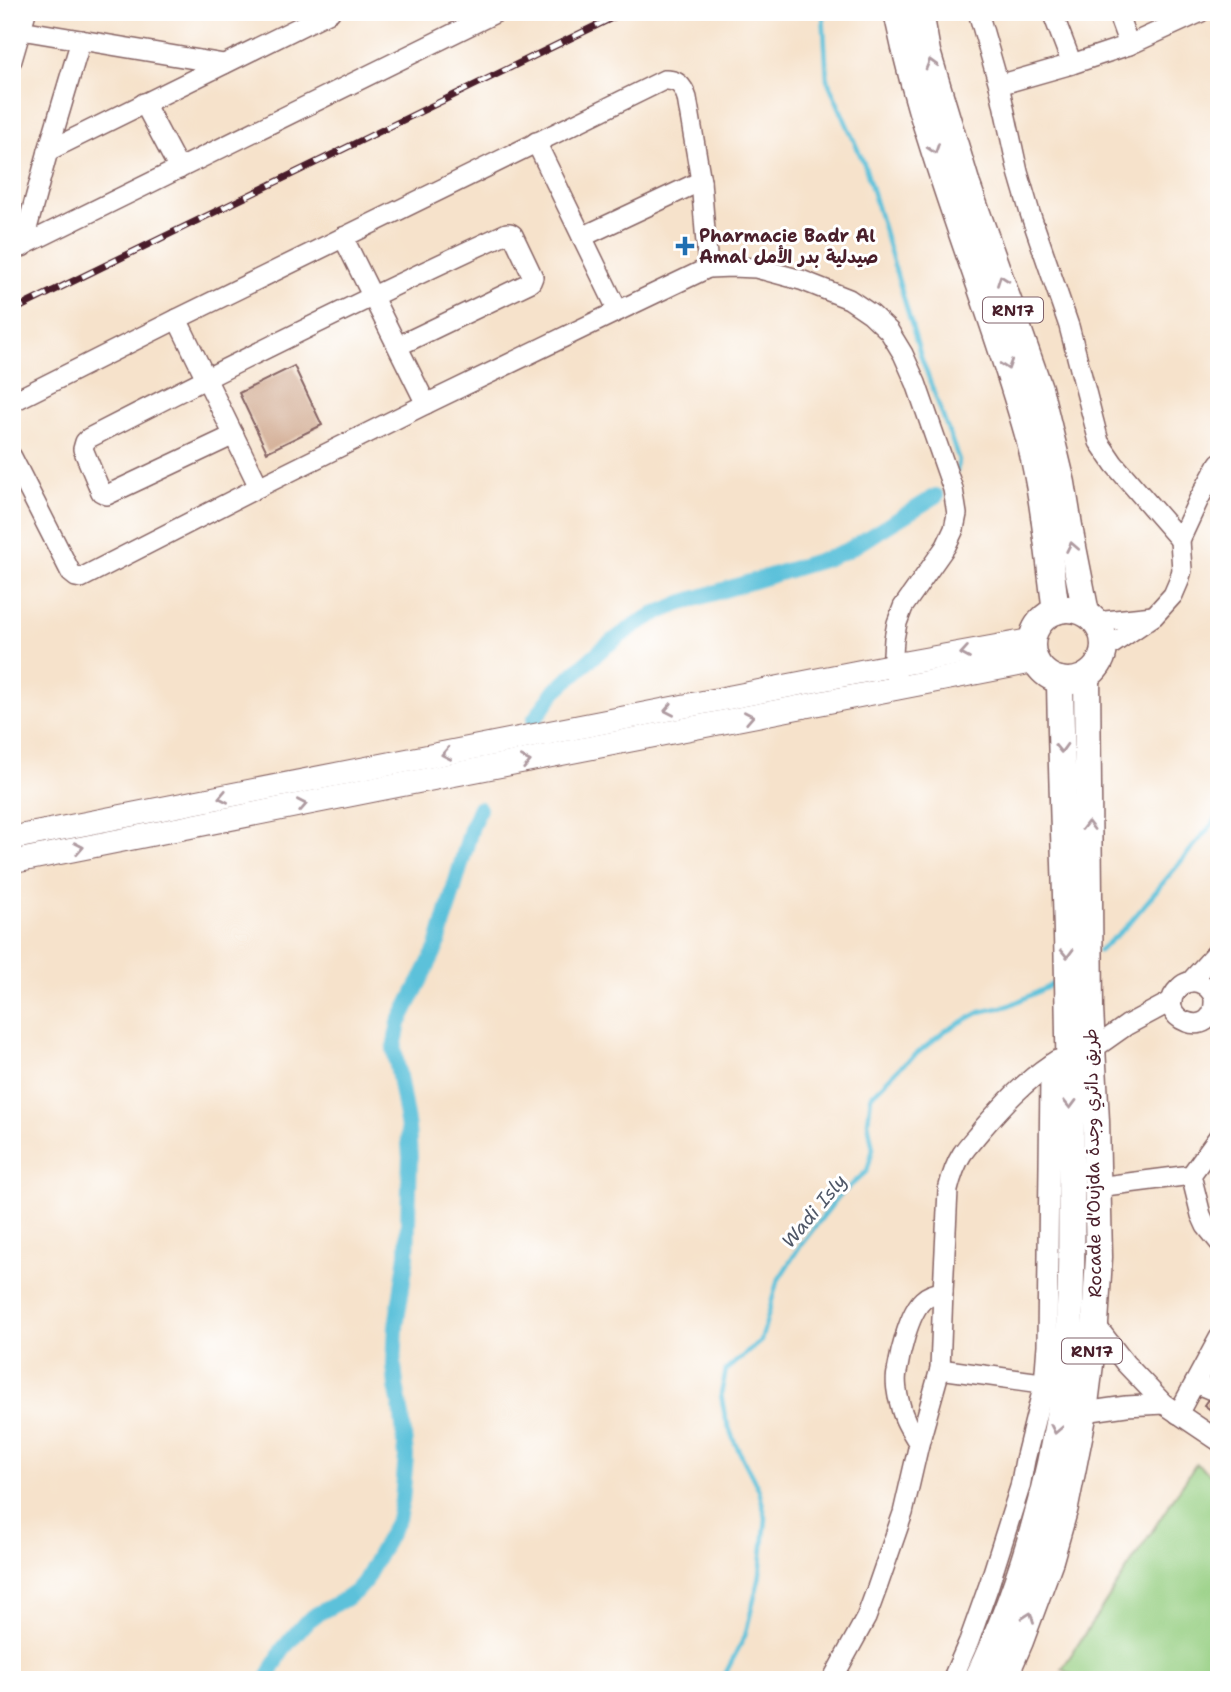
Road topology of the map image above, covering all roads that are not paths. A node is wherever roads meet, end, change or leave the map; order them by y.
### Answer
1 (331, 12) edge
2 (497, 12) edge
3 (897, 12) edge
4 (920, 12) edge
5 (978, 12) edge
6 (1052, 12) edge
7 (1117, 12) edge
8 (1190, 15) edge
9 (23, 21) edge
10 (81, 40) junction
11 (1129, 45) junction
12 (12, 60) edge
13 (224, 64) junction
14 (1072, 64) junction
15 (999, 85) junction
16 (144, 103) junction
17 (536, 142) junction
18 (48, 150) junction
19 (179, 169) junction
20 (701, 181) junction
21 (343, 237) junction
22 (582, 237) junction
23 (17, 249) edge
24 (708, 268) junction
25 (372, 295) junction
26 (618, 311) junction
27 (177, 319) junction
28 (398, 346) junction
29 (206, 377) junction
30 (12, 402) edge
31 (426, 404) junction
32 (234, 435) junction
33 (12, 457) edge
34 (1219, 463) edge
35 (259, 487) junction
36 (1180, 540) junction
37 (1056, 611) junction
38 (1154, 616) junction
39 (1091, 618) junction
40 (1104, 650) junction
41 (1034, 651) junction
42 (896, 676) junction
43 (1087, 676) junction
44 (1060, 680) junction
45 (12, 838) edge
46 (12, 862) edge
47 (1077, 894) junction
48 (1219, 950) edge
49 (1219, 968) edge
50 (1210, 1000) edge
51 (1172, 1001) junction
52 (1183, 1022) junction
53 (1127, 1025) junction
54 (1071, 1055) junction
55 (1219, 1136) edge
56 (1191, 1175) junction
57 (1097, 1187) junction
58 (1219, 1242) edge
59 (943, 1292) junction
60 (1095, 1324) junction
61 (1219, 1338) edge
62 (940, 1369) junction
63 (1195, 1383) junction
64 (1054, 1385) junction
65 (1219, 1393) edge
66 (1171, 1409) junction
67 (1084, 1412) junction
68 (1219, 1441) edge
69 (919, 1444) junction
70 (832, 1680) edge
71 (952, 1680) edge
72 (977, 1680) edge
73 (1003, 1680) edge

1 - 13 street
2 - 19 street
3 -> 37 highway, RN17
39 -> 4 highway, RN17
5 - 15 street
6 - 14 street
7 - 11 street
8 - 11 street
9 - 10 street
9 - 12 street
10 - 13 street
10 - 18 street
11 - 14 street
13 - 16 street
14 - 15 street
15 - 36 street
16 - 18 street
16 - 19 street
17 - 20 street
17 - 21 street
17 - 22 street
18 - 23 street
19 - 23 street
20 - 22 street
20 - 24 street
21 - 25 street
21 - 27 street
22 - 26 street
24 - 26 street
24 - 42 street
25 - 28 street
25 - 28 street
25 - 29 street
26 - 31 street
27 - 29 street
27 - 30 street
28 - 31 street
29 - 32 street
29 - 32 street
31 - 35 street
32 - 35 street
33 - 35 street
34 - 36 street
36 - 38 street
37 - 39 highway
37 - 41 highway
38 - 39 street
38 - 40 street
39 - 40 highway, RN17
40 - 43 highway
41 - 42 main road
41 - 44 highway
42 -> 45 main road
46 -> 42 main road
43 - 44 highway
47 -> 43 highway, Rocade d'Oujda طريق دائري وجدة / RN17
44 -> 47 highway, Rocade d'Oujda طريق دائري وجدة / RN17
47 - 54 highway, Rocade d'Oujda طريق دائري وجدة / RN17
48 - 50 street
49 - 50 street
50 - 51 street
50 - 52 street
51 - 52 street
51 - 53 street
52 - 53 street
53 - 54 street
54 - 57 highway, Rocade d'Oujda طريق دائري وجدة / RN17
54 - 59 street
54 - 64 highway, Rocade d'Oujda طريق دائري وجدة / RN17
55 - 56 street
56 - 57 street
56 - 58 street
57 - 60 highway, Rocade d'Oujda طريق دائري وجدة / RN17
59 - 62 street
59 - 69 street
60 - 66 street
60 - 67 highway, Rocade d'Oujda طريق دائري وجدة / RN17
61 - 63 street
62 - 64 street
62 - 69 street
63 - 65 street
63 - 66 street
64 - 71 street
64 -> 72 highway, Rocade d'Oujda طريق دائري وجدة / RN17
66 - 67 street
66 - 68 street
73 -> 67 highway, Rocade d'Oujda طريق دائري وجدة / RN17
69 - 70 street

